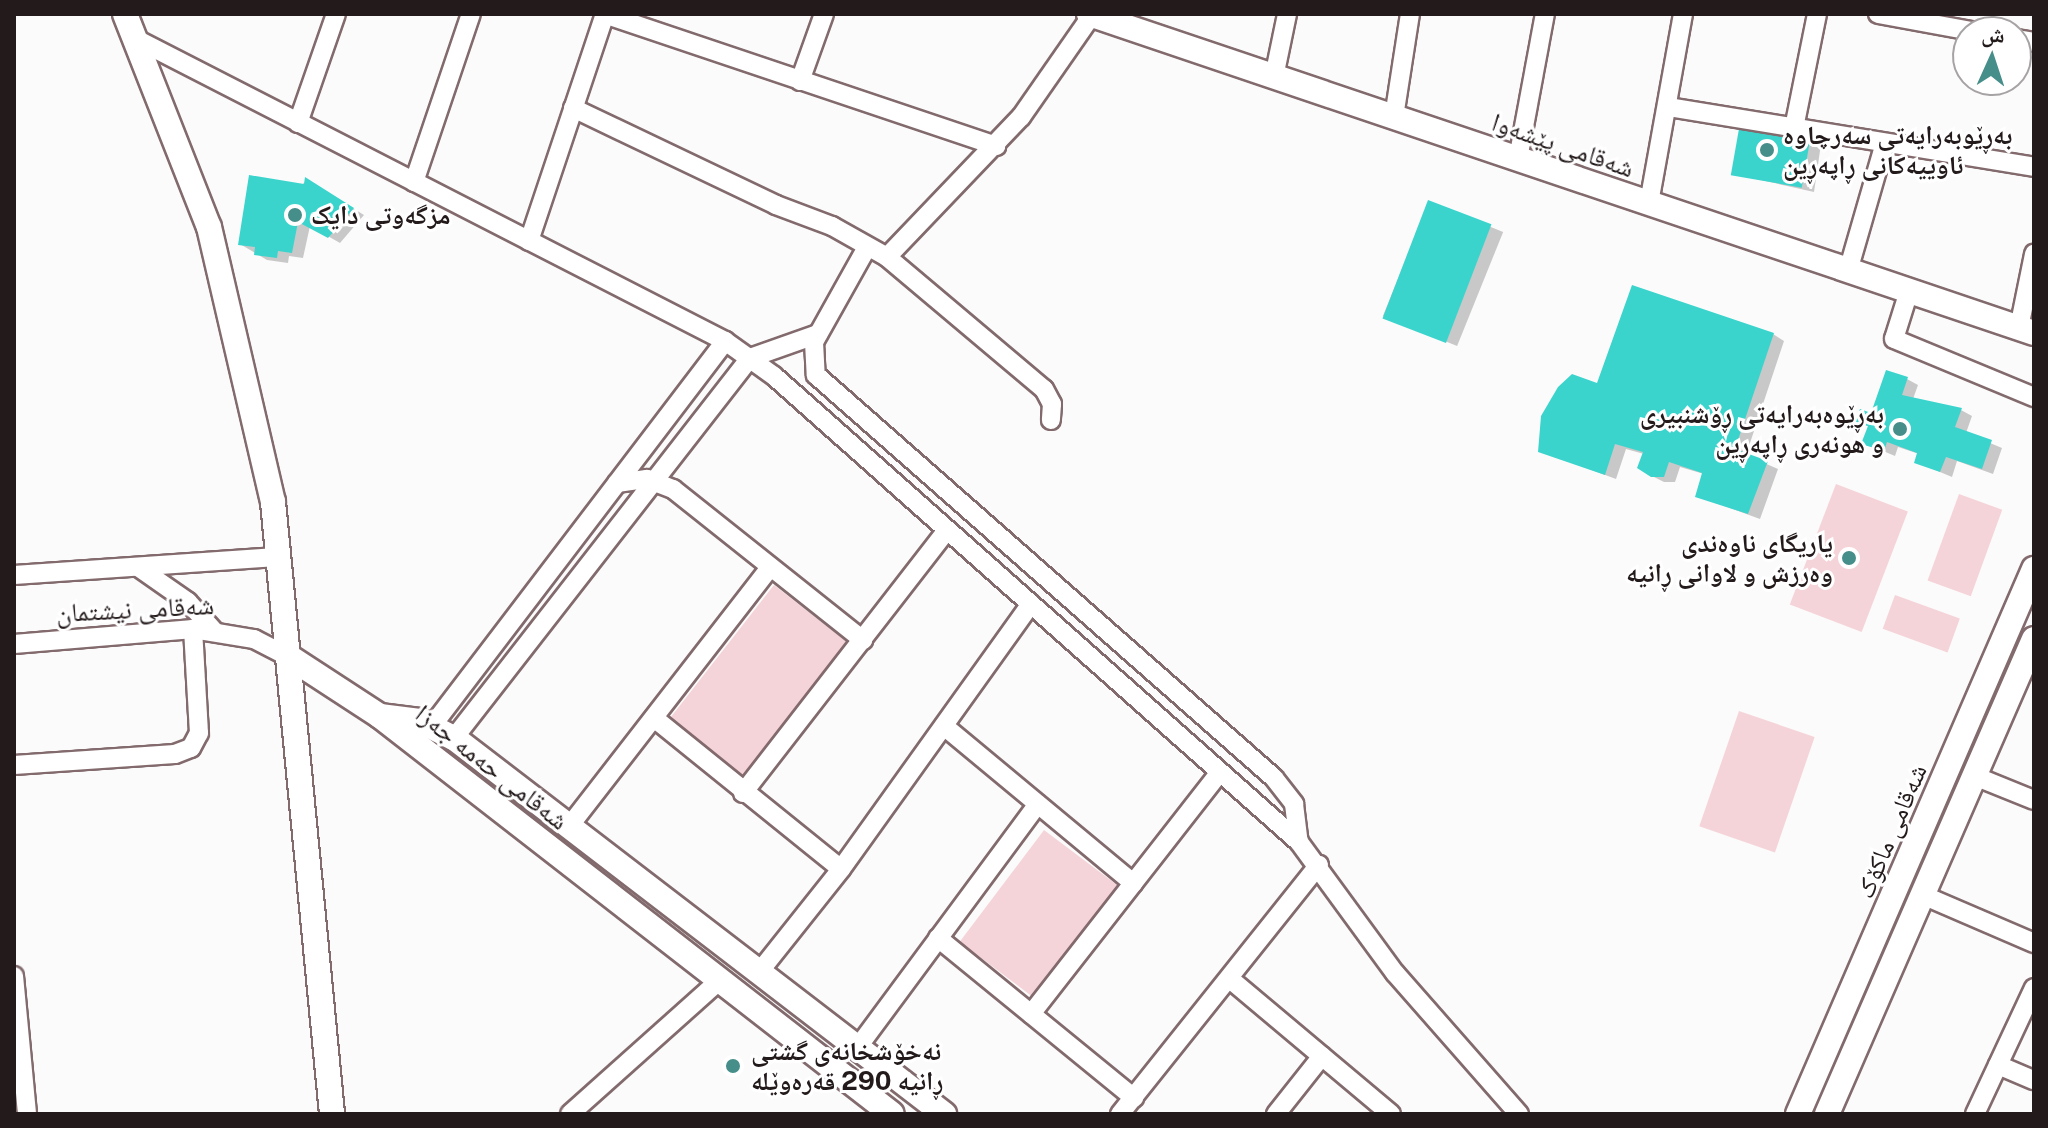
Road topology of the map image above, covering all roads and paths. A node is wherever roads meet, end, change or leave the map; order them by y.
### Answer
1 (125, 14) edge
2 (336, 14) edge
3 (471, 14) edge
4 (604, 14) edge
5 (824, 14) edge
6 (1287, 14) edge
7 (1410, 14) edge
8 (1545, 14) edge
9 (1683, 14) edge
10 (1817, 14) edge
11 (1878, 14) edge
12 (1091, 15) edge
13 (1139, 22) edge
14 (1952, 27) edge
15 (136, 39) junction
16 (1274, 77) junction
17 (800, 81) junction
18 (1669, 107) junction
19 (573, 108) junction
20 (1394, 117) junction
21 (298, 123) junction
22 (1794, 128) junction
23 (1885, 143) junction
24 (996, 146) junction
25 (1518, 159) junction
26 (2034, 167) edge
27 (414, 182) junction
28 (1649, 203) junction
29 (529, 241) junction
30 (866, 249) junction
31 (2034, 254) edge
32 (887, 257) junction
33 (1848, 271) junction
34 (1909, 291) junction
35 (818, 334) junction
36 (2029, 334) edge
37 (725, 341) junction
38 (750, 358) junction
39 (2034, 397) edge
40 (1051, 420) dead end
41 (657, 481) junction
42 (617, 483) junction
43 (946, 531) junction
44 (280, 557) junction
45 (138, 567) junction
46 (770, 567) junction
47 (2034, 569) edge
48 (14, 575) edge
49 (1031, 604) junction
50 (193, 629) junction
51 (214, 631) junction
52 (2034, 639) edge
53 (863, 640) junction
54 (14, 644) edge
55 (291, 658) junction
56 (380, 716) junction
57 (654, 718) junction
58 (432, 726) junction
59 (944, 726) junction
60 (454, 738) junction
61 (14, 765) edge
62 (1220, 772) junction
63 (1977, 777) junction
64 (743, 793) junction
65 (2034, 800) edge
66 (1038, 804) junction
67 (571, 824) junction
68 (1299, 842) junction
69 (1319, 865) junction
70 (841, 869) junction
71 (1133, 883) junction
72 (1925, 896) junction
73 (938, 938) junction
74 (2034, 943) edge
75 (760, 971) junction
76 (14, 976) edge
77 (721, 979) junction
78 (1230, 979) junction
79 (2034, 988) edge
80 (1031, 1014) junction
81 (858, 1047) junction
82 (1322, 1056) junction
83 (1998, 1065) junction
84 (2034, 1080) edge
85 (20, 1095) edge
86 (1134, 1098) junction
87 (27, 1114) edge
88 (332, 1114) edge
89 (570, 1114) edge
90 (892, 1114) edge
91 (944, 1114) edge
92 (1120, 1114) edge
93 (1276, 1114) edge
94 (1391, 1114) edge
95 (1519, 1114) edge
96 (1798, 1114) edge
97 (1827, 1114) edge
98 (1975, 1114) edge

1 - 15 street
2 - 21 street
3 - 27 street
4 - 17 street
4 - 19 street
5 - 17 street
6 - 16 street
7 - 20 street
8 - 25 street
9 - 18 street
10 - 22 street
11 - 14 street
12 - 13 street, شەقامی پێشەوا
12 - 24 street
13 - 16 street, شەقامی پێشەوا
15 - 21 street
15 - 44 street
16 - 20 street, شەقامی پێشەوا
17 - 24 street
18 - 22 street
18 - 28 street
19 - 29 street
19 - 30 street
20 - 25 street, شەقامی پێشەوا
21 - 27 street
22 - 23 street
23 - 26 street
23 - 33 street
24 - 32 street
25 - 28 street, شەقامی پێشەوا
27 - 29 street
28 - 33 street, شەقامی پێشەوا
29 - 37 street
30 - 32 street
30 - 35 street
31 - 36 street
32 - 40 street
33 - 34 street, شەقامی پێشەوا
34 - 36 street, شەقامی پێشەوا
34 - 39 street
35 - 38 street
35 - 68 street
37 - 38 street
37 - 42 street
38 - 41 street
38 - 43 street
41 - 42 street
41 - 46 street
41 - 60 street
42 - 58 street
43 - 49 street
43 - 53 street
44 - 45 street
44 - 55 street
45 - 48 street
45 - 51 street
46 - 53 street
46 - 57 street
47 - 96 street, شەقامی ماکۆک
49 - 59 street
49 - 62 street
50 - 51 street, شەقامی نیشتمان
50 - 54 street, شەقامی نیشتمان
50 - 61 street
51 - 55 street, شەقامی نیشتمان
52 - 63 street
53 - 64 street
55 - 56 street, شەقامی نیشتمان
55 - 88 street
56 - 58 street, شەقامی حەمە جەزا
56 - 77 street, شەقامی حەمە جەزا
57 - 64 street
57 - 67 street
58 - 60 street, شەقامی حەمە جەزا
59 - 66 street
59 - 70 street
60 - 67 street, شەقامی حەمە جەزا
62 - 68 street
62 - 71 street
63 - 65 street
63 - 72 street
64 - 70 street
66 - 71 street
66 - 73 street
67 - 75 street, شەقامی حەمە جەزا
68 - 69 street
69 - 78 street
69 - 95 street
70 - 75 street
71 - 80 street
72 - 74 street
72 - 97 street
73 - 80 street
73 - 81 street
75 - 81 street, شەقامی حەمە جەزا
76 - 85 street
77 - 89 street
77 - 90 street, شەقامی حەمە جەزا
78 - 82 street
78 - 86 street
79 - 83 street
80 - 86 street
81 - 91 street, شەقامی حەمە جەزا
82 - 93 street
82 - 94 street
83 - 84 street
83 - 98 street
85 - 87 street
86 - 92 street

